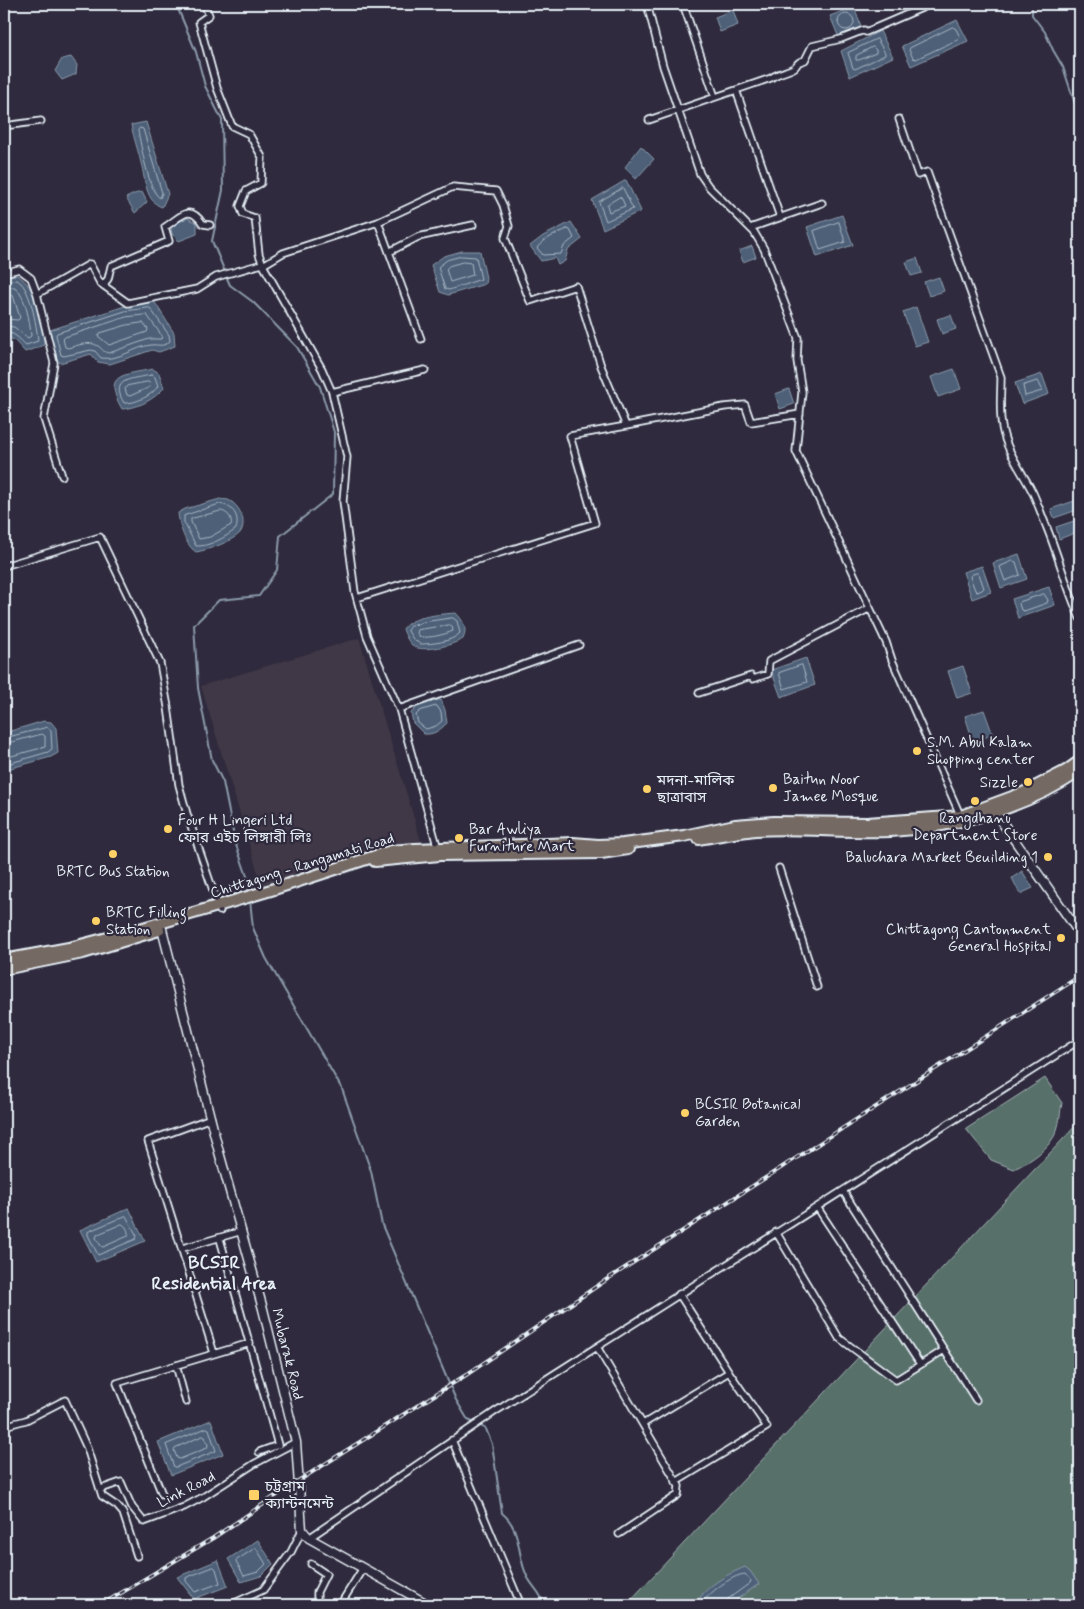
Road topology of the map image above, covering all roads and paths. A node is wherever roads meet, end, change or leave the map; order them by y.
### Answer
1 (204, 4) edge
2 (647, 4) edge
3 (683, 4) edge
4 (931, 4) edge
5 (736, 90) junction
6 (715, 97) junction
7 (678, 110) junction
8 (41, 120) dead end
9 (649, 120) dead end
10 (899, 120) dead end
11 (4, 126) edge
12 (822, 203) dead end
13 (780, 217) junction
14 (378, 222) junction
15 (473, 224) dead end
16 (210, 225) dead end
17 (750, 228) junction
18 (389, 252) junction
19 (262, 265) junction
20 (4, 273) edge
21 (103, 285) junction
22 (37, 294) junction
23 (422, 339) dead end
24 (425, 370) dead end
25 (332, 392) junction
26 (800, 414) junction
27 (626, 426) junction
28 (62, 476) dead end
29 (4, 566) edge
30 (357, 598) junction
31 (870, 608) junction
32 (1080, 618) edge
33 (579, 645) dead end
34 (699, 693) dead end
35 (399, 709) junction
36 (1080, 761) edge
37 (1080, 771) edge
38 (995, 812) junction
39 (962, 819) junction
40 (439, 852) junction
41 (779, 868) dead end
42 (220, 908) junction
43 (162, 929) junction
44 (1080, 934) edge
45 (4, 960) edge
46 (4, 969) edge
47 (817, 987) dead end
48 (1080, 1040) edge
49 (211, 1118) junction
50 (842, 1191) junction
51 (817, 1207) junction
52 (242, 1231) junction
53 (776, 1232) junction
54 (220, 1238) junction
55 (183, 1248) junction
56 (679, 1294) junction
57 (250, 1343) junction
58 (597, 1346) junction
59 (944, 1350) junction
60 (214, 1353) junction
61 (920, 1364) junction
62 (176, 1365) junction
63 (728, 1372) junction
64 (976, 1400) dead end
65 (186, 1402) dead end
66 (643, 1424) junction
67 (4, 1426) edge
68 (452, 1440) junction
69 (296, 1442) junction
70 (259, 1452) dead end
71 (676, 1482) junction
72 (101, 1489) junction
73 (162, 1494) dead end
74 (302, 1530) junction
75 (619, 1534) dead end
76 (309, 1538) junction
77 (137, 1556) dead end
78 (311, 1564) dead end
79 (363, 1568) junction
80 (230, 1605) edge
81 (317, 1605) edge
82 (340, 1605) edge
83 (429, 1605) edge
84 (521, 1605) edge

1 - 19 street
2 - 7 street
3 - 6 street
4 - 5 street
5 - 6 street
5 - 13 street
6 - 7 street
7 - 9 street
7 - 17 street
8 - 11 street
10 - 32 street
12 - 13 street
13 - 17 street
14 - 18 street
14 - 19 street
14 - 27 street
15 - 18 street
16 - 21 street
17 - 26 street
18 - 23 street
19 - 21 street
19 - 25 street
20 - 22 street
21 - 22 street
22 - 28 street
24 - 25 street
25 - 30 street
26 - 27 street
26 - 31 street
27 - 30 street
29 - 42 street
30 - 35 street
31 - 34 street
31 - 39 street
33 - 35 street
35 - 40 street
36 - 39 highway, Chittagong - Rangamati Road
37 - 38 highway, Chittagong - Rangamati Road
38 - 39 highway, Chittagong - Rangamati Road
38 - 44 street
39 - 40 highway, Chittagong - Rangamati Road
40 - 42 highway, Chittagong - Rangamati Road
41 - 47 street
42 - 43 highway, Chittagong - Rangamati Road
42 - 45 highway, Chittagong - Rangamati Road
43 - 46 highway, Chittagong - Rangamati Road
43 - 49 street, Mubarak Road
48 - 50 street
49 - 52 street, Mubarak Road
49 - 55 street
50 - 51 street
50 - 59 street
51 - 53 street
51 - 61 street
52 - 54 street
52 - 69 street, Mubarak Road
53 - 56 street
53 - 61 street
54 - 55 street
54 - 57 street
55 - 60 street
56 - 58 street
56 - 63 street
57 - 60 street
57 - 70 street
58 - 66 street
58 - 68 street
59 - 61 street
59 - 64 street
60 - 62 street
62 - 65 street
62 - 73 street
63 - 66 street
63 - 71 street
66 - 71 street
67 - 72 street
68 - 76 street
68 - 84 street
69 - 72 street, Link Road
69 - 74 street, Mubarak Road
71 - 75 street
72 - 77 street
74 - 76 street
74 - 80 street
76 - 79 street
78 - 81 street
79 - 82 street
79 - 83 street

